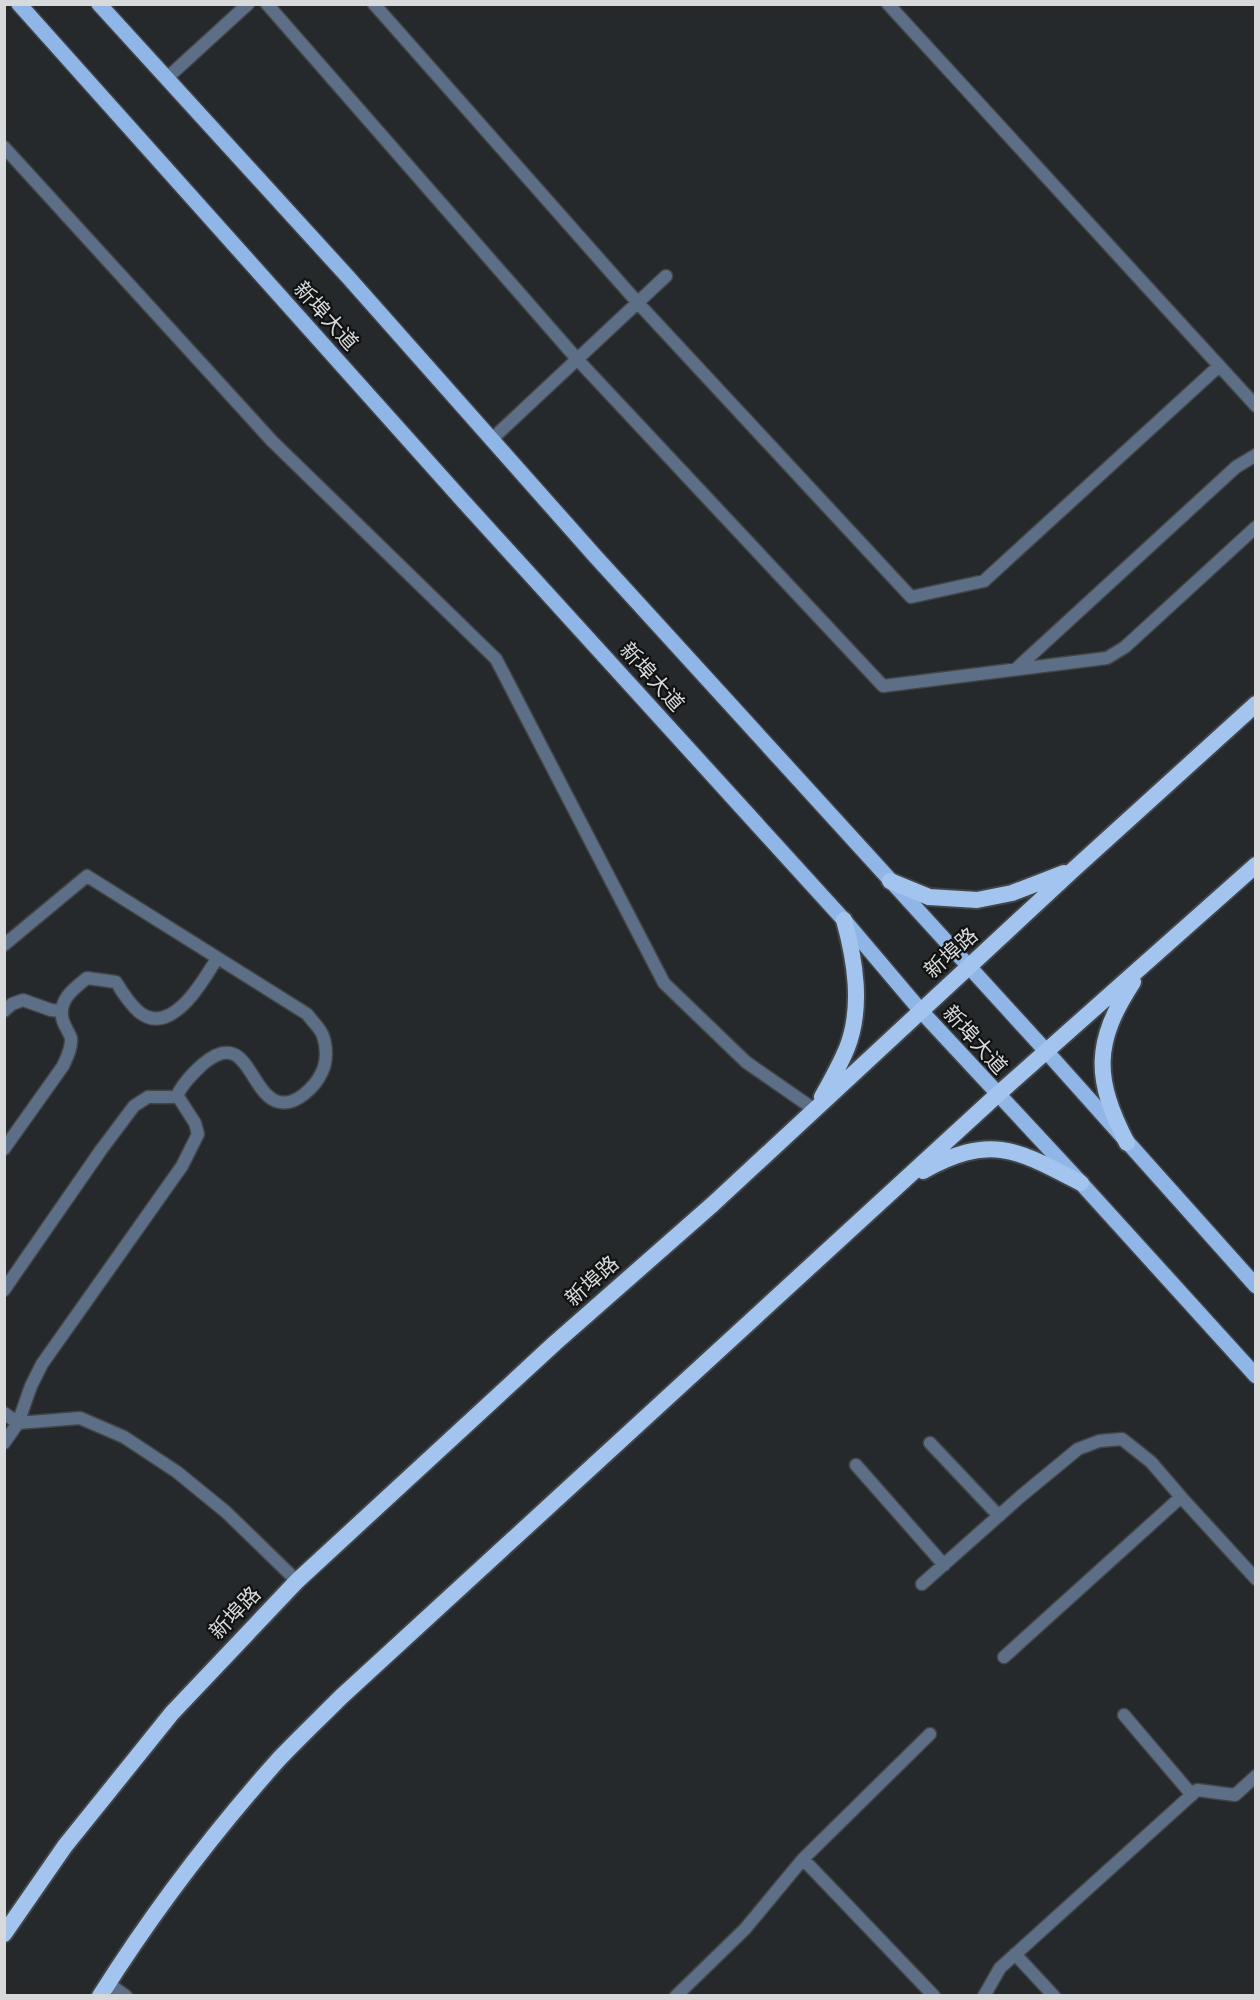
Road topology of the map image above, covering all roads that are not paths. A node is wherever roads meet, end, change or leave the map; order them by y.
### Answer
1 (19, 4) edge
2 (99, 4) edge
3 (248, 4) edge
4 (267, 4) edge
5 (374, 4) edge
6 (888, 4) edge
7 (167, 78) junction
8 (4, 147) edge
9 (666, 276) dead end
10 (638, 303) junction
11 (577, 359) junction
12 (1219, 366) junction
13 (1256, 406) edge
14 (492, 439) junction
15 (1256, 455) edge
16 (1256, 527) edge
17 (1016, 669) junction
18 (1256, 704) edge
19 (1256, 865) edge
20 (1073, 870) junction
21 (890, 882) junction
22 (844, 920) junction
23 (4, 945) edge
24 (217, 958) junction
25 (1145, 963) junction
26 (969, 968) junction
27 (4, 1011) edge
28 (61, 1011) junction
29 (921, 1011) junction
30 (1046, 1051) junction
31 (177, 1095) junction
32 (997, 1095) junction
33 (815, 1110) junction
34 (1126, 1143) junction
35 (4, 1149) edge
36 (903, 1181) junction
37 (1081, 1183) junction
38 (1256, 1286) edge
39 (4, 1290) edge
40 (1256, 1376) edge
41 (4, 1413) edge
42 (18, 1423) junction
43 (4, 1443) edge
44 (930, 1443) dead end
45 (856, 1465) dead end
46 (1181, 1497) junction
47 (999, 1515) junction
48 (944, 1565) junction
49 (1256, 1579) edge
50 (297, 1581) junction
51 (922, 1584) dead end
52 (1004, 1657) dead end
53 (1124, 1715) dead end
54 (930, 1734) dead end
55 (1256, 1776) edge
56 (1192, 1795) junction
57 (803, 1859) junction
58 (4, 1934) edge
59 (1015, 1954) junction
60 (104, 1989) edge
61 (126, 1995) edge
62 (676, 1995) edge
63 (934, 1995) edge
64 (984, 1995) edge
65 (1054, 1995) edge

1 - 22 main road, 新埠大道
2 - 7 main road, 新埠大道
3 - 7 street
4 - 11 street
5 - 10 street
6 - 12 street
7 - 14 main road, 新埠大道
8 - 33 street
9 - 10 street
10 - 11 street
10 - 12 street
11 - 14 street
11 - 17 street
12 - 13 street
14 - 21 main road, 新埠大道
15 - 17 street
16 - 17 street
18 - 20 highway, 新埠路
19 - 25 highway
20 - 21 highway
20 - 26 highway, 新埠路
21 - 26 main road, 新埠大道
22 - 29 main road, 新埠大道
22 - 33 highway
23 - 24 street
24 - 28 street
24 - 31 street
25 - 30 highway
25 - 34 highway
26 - 29 highway, 新埠路
26 - 30 main road, 新埠大道
27 - 28 street
28 - 35 street
29 - 32 main road, 新埠大道
29 - 33 highway, 新埠路
30 - 32 highway
30 - 34 main road, 新埠大道
31 - 39 street
31 - 42 street
32 - 36 highway
32 - 37 main road, 新埠大道
33 - 50 highway, 新埠路
34 - 38 main road, 新埠大道
36 - 37 highway
36 - 60 highway
37 - 40 main road, 新埠大道
41 - 42 street
42 - 43 street
42 - 50 street
44 - 47 street
45 - 48 street
46 - 47 street
46 - 49 street
46 - 52 street
47 - 48 street
48 - 51 street
50 - 58 highway, 新埠路
53 - 56 street
54 - 57 street
55 - 56 street
56 - 59 street
57 - 62 street
57 - 63 street
59 - 64 street
59 - 65 street
60 - 61 street

